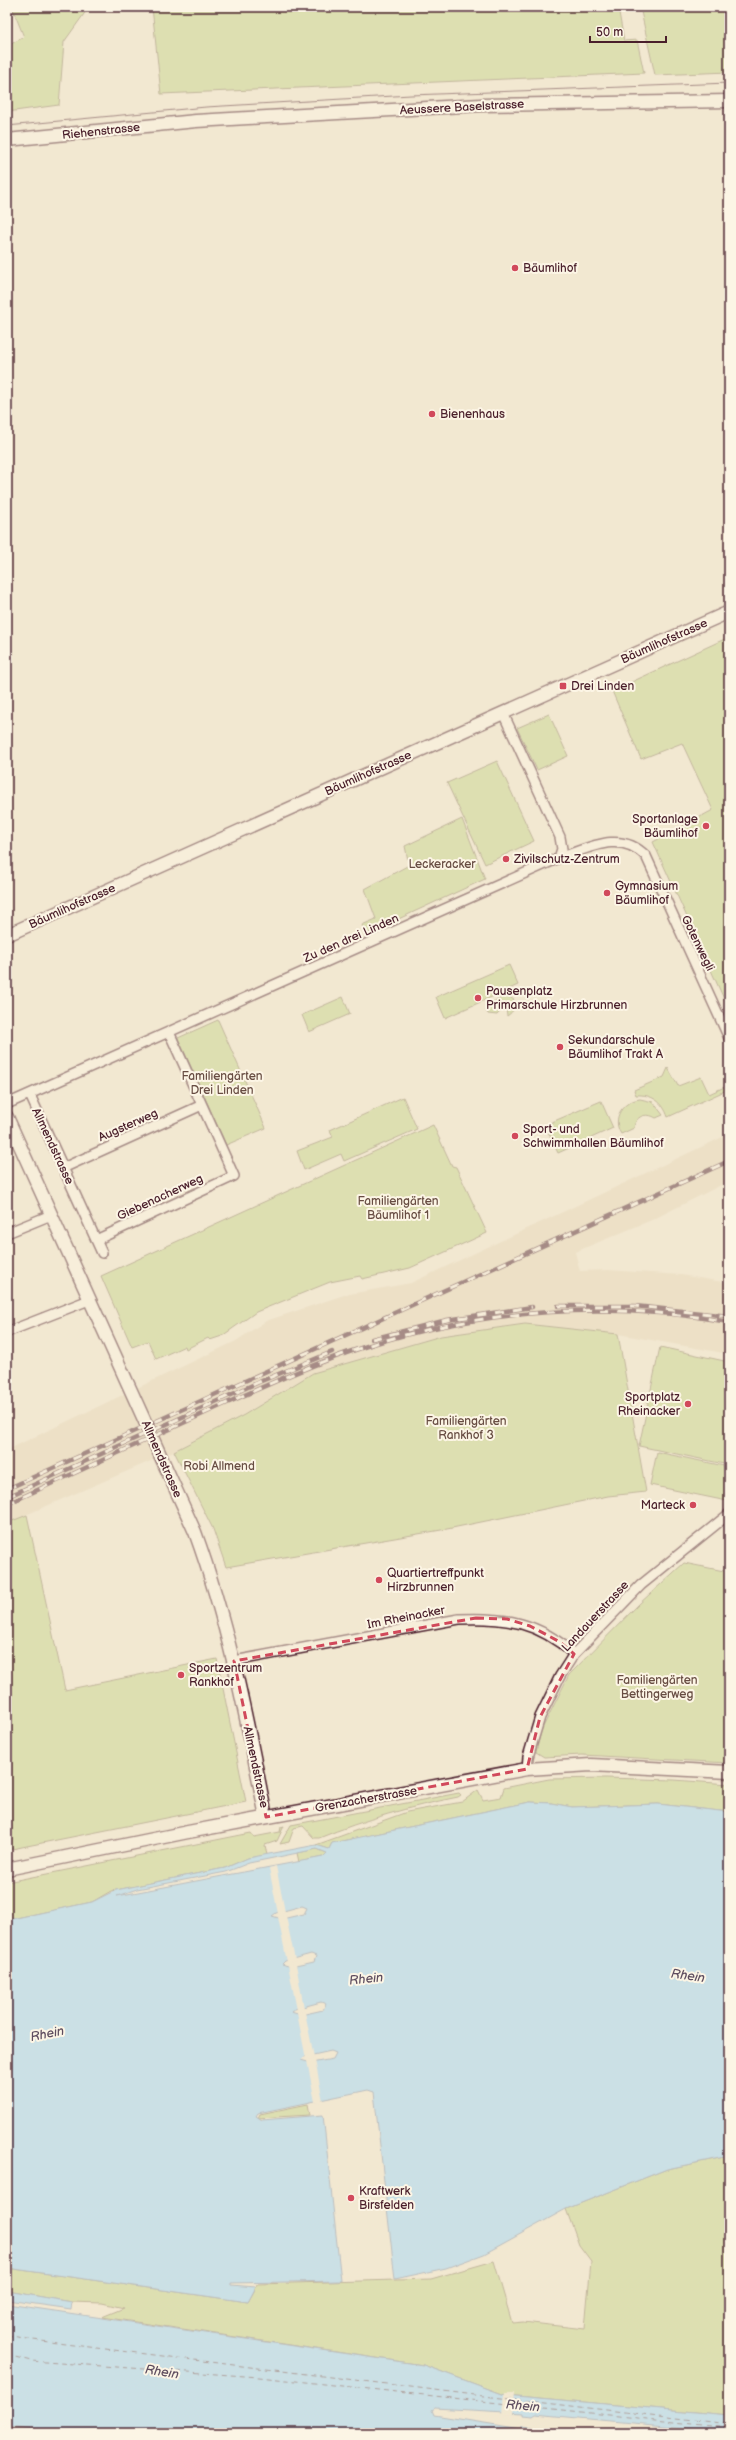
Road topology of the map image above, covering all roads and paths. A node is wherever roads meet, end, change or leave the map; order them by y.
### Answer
1 (729, 101) edge
2 (196, 121) joint
3 (7, 140) edge
4 (729, 612) edge
5 (503, 712) junction
6 (558, 858) junction
7 (7, 935) edge
8 (169, 1032) junction
9 (729, 1038) edge
10 (30, 1096) junction
11 (7, 1104) edge
12 (202, 1105) junction
13 (7, 1118) edge
14 (63, 1168) junction
15 (51, 1215) junction
16 (7, 1233) edge
17 (96, 1240) junction
18 (102, 1253) dead end
19 (89, 1300) junction
20 (7, 1332) edge
21 (729, 1514) edge
22 (574, 1654) junction
23 (234, 1661) junction
24 (527, 1769) junction
25 (729, 1772) edge
26 (266, 1817) junction
27 (7, 1869) edge

1 - 2 main road, Aeussere Baselstrasse
2 - 3 main road, Riehenstrasse
4 - 5 main road, Bäumlihofstrasse
5 - 6 street
5 - 7 main road, Bäumlihofstrasse
6 - 8 street, Zu den drei Linden
6 - 9 street, Gotenwegli
8 - 10 street, Zu den drei Linden
8 - 12 street
10 - 11 street, Zu den drei Linden
10 - 14 street, Allmendstrasse
12 - 14 street, Augsterweg
12 - 17 street, Giebenacherweg
13 - 15 main road, Allmendstrasse
14 - 17 street, Allmendstrasse
15 - 16 street
15 - 19 main road, Allmendstrasse
17 - 18 street, Allmendstrasse
19 - 20 street
19 - 23 main road, Allmendstrasse
21 - 22 street, Landauerstrasse
22 - 23 street, Im Rheinacker
22 - 24 street, Landauerstrasse
23 - 26 main road, Allmendstrasse
24 - 25 main road, Grenzacherstrasse
24 - 26 main road, Grenzacherstrasse
26 - 27 main road, Grenzacherstrasse

